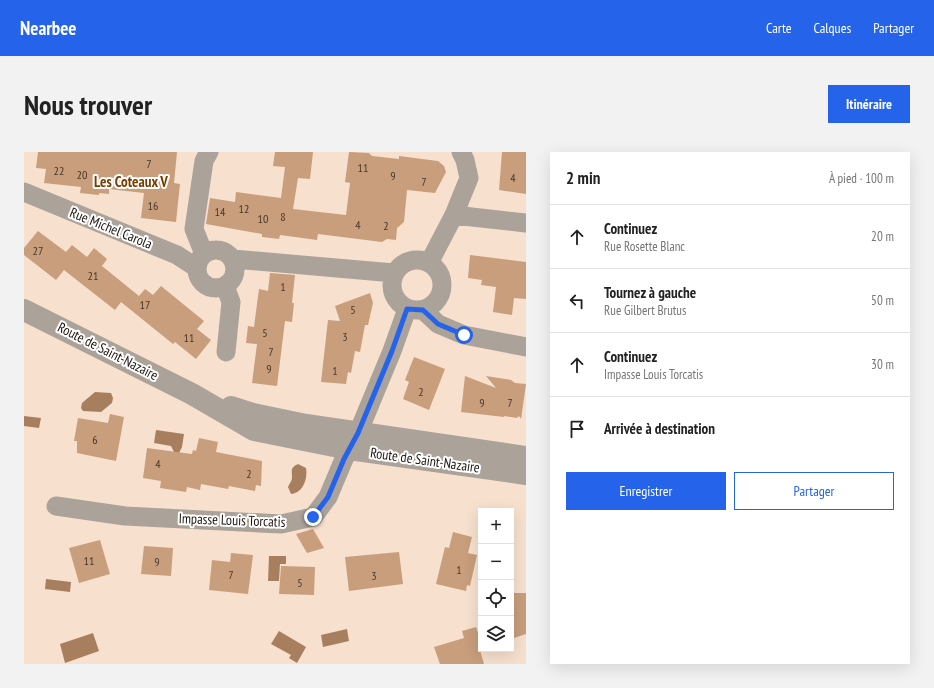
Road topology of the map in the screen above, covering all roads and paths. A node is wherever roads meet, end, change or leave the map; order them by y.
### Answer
1 (209, 152) edge
2 (461, 152) edge
3 (24, 192) edge
4 (454, 215) junction
5 (526, 223) edge
6 (233, 259) junction
7 (201, 261) junction
8 (429, 263) junction
9 (394, 274) junction
10 (224, 286) junction
11 (24, 310) edge
12 (415, 310) junction
13 (526, 347) edge
14 (226, 352) dead end
15 (354, 441) junction
16 (526, 457) edge
17 (526, 474) edge
18 (56, 506) dead end

1 - 7 street
2 - 4 street
3 - 7 street, Rue Michel Carola
4 - 5 street
4 - 8 street
6 - 7 street
6 - 9 street
6 - 10 street
7 - 10 street
8 - 9 street
8 - 12 street
9 - 12 street
10 - 14 street
11 - 15 street, Route de Saint-Nazaire
12 - 13 street
12 - 15 street, Impasse Louis Torcatis
15 - 16 street, Route de Saint-Nazaire
15 - 17 street, Route de Saint-Nazaire
15 - 18 street, Impasse Louis Torcatis

